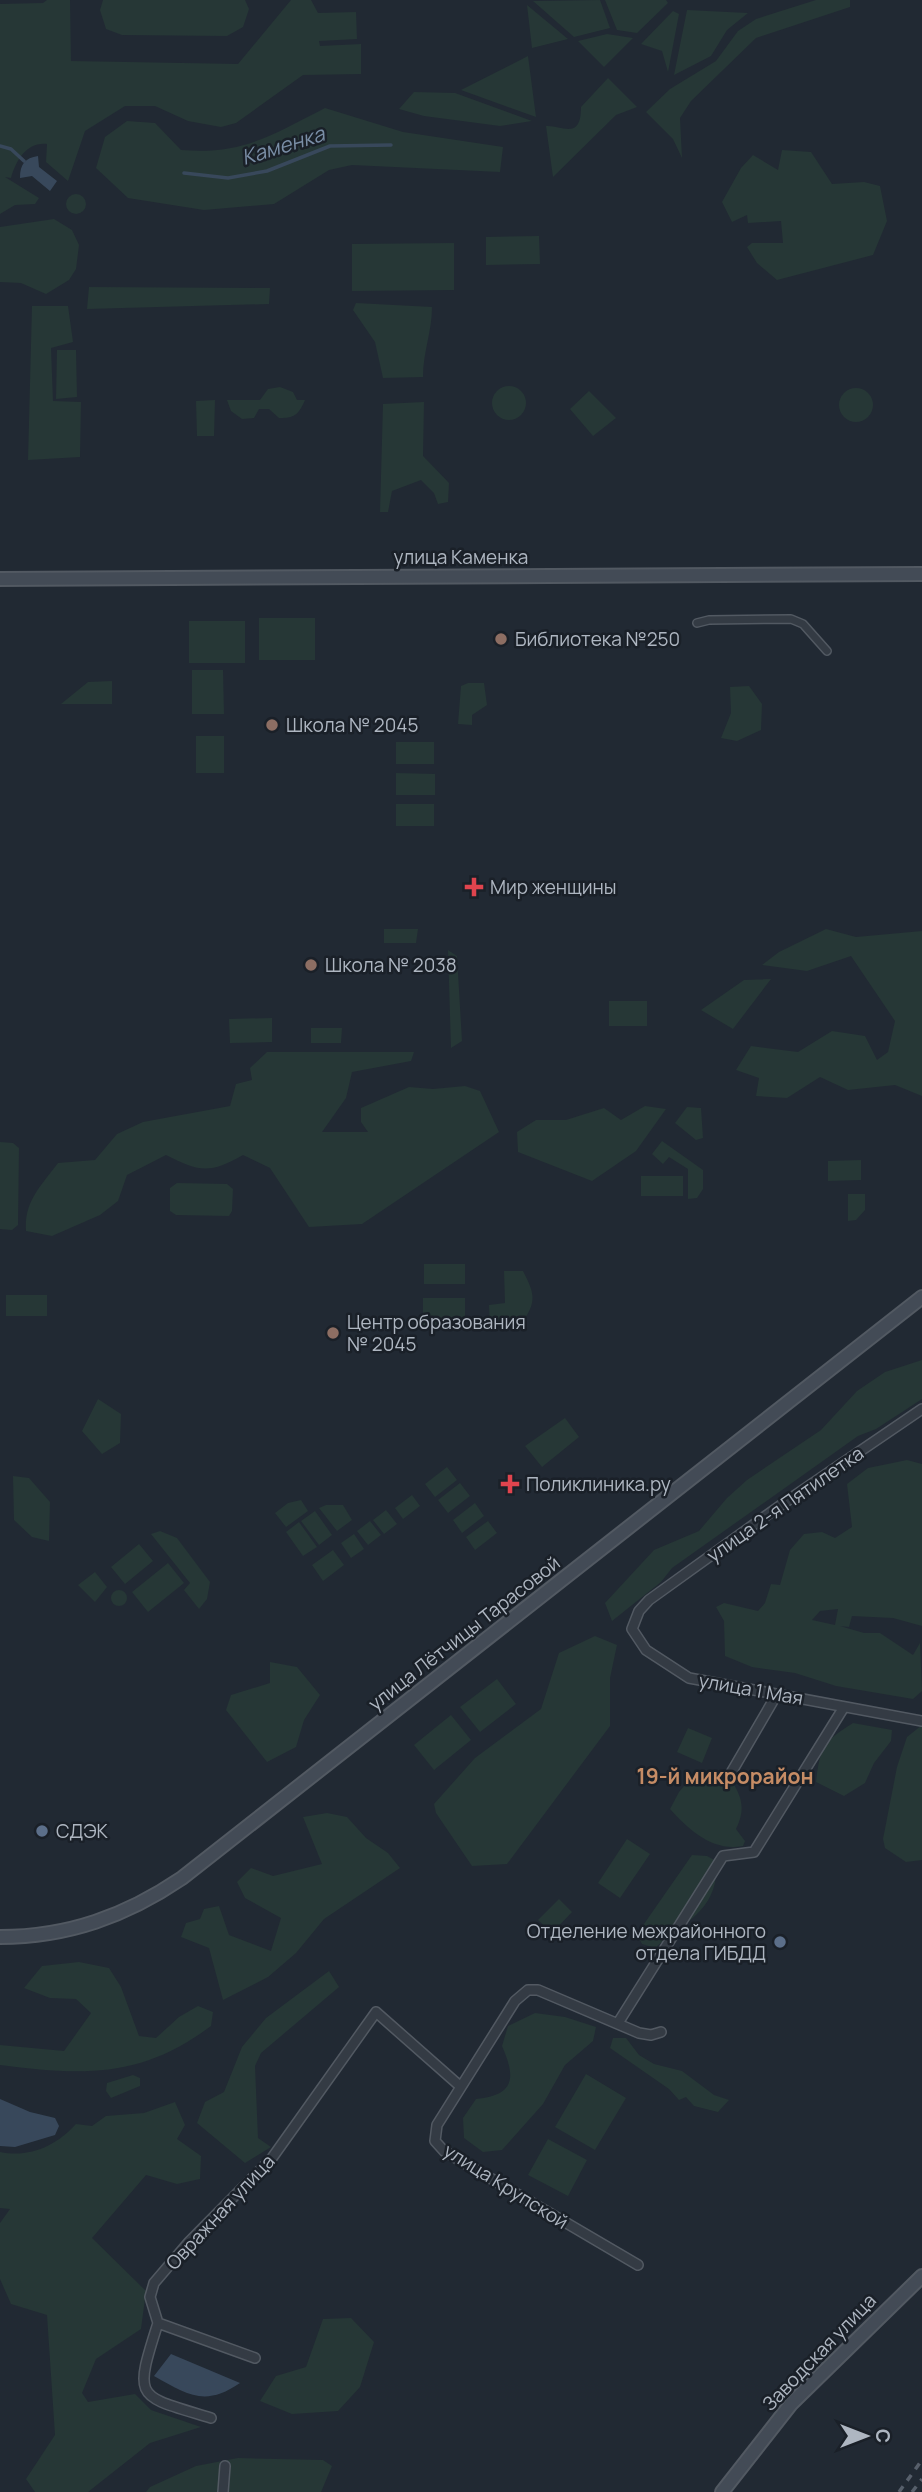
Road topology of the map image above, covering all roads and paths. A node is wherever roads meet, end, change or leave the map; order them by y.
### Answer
1 (922, 574) edge
2 (0, 579) edge
3 (697, 623) dead end
4 (827, 651) dead end
5 (922, 1297) edge
6 (922, 1409) edge
7 (649, 1600) joint
8 (776, 1694) junction
9 (844, 1707) junction
10 (922, 1721) edge
11 (731, 1773) dead end
12 (0, 1937) edge
13 (618, 2023) junction
14 (661, 2032) dead end
15 (461, 2087) junction
16 (638, 2265) dead end
17 (922, 2276) edge
18 (158, 2323) junction
19 (255, 2358) dead end
20 (211, 2418) dead end
21 (225, 2466) dead end
22 (223, 2492) edge
23 (722, 2492) edge

1 - 2 main road, улица Каменка
3 - 4 street
5 - 12 main road, улица Лётчицы Тарасовой
6 - 7 street, улица 2-я Пятилетка
7 - 8 street, улица 1 Мая
8 - 9 street, улица 1 Мая
8 - 11 street
9 - 10 street, улица 1 Мая
9 - 13 street
13 - 14 street, улица Крупской
13 - 15 street, улица Крупской
15 - 16 street, улица Крупской
15 - 18 street, Овражная улица
17 - 23 main road, Заводская улица
18 - 19 street
18 - 20 street
21 - 22 street

